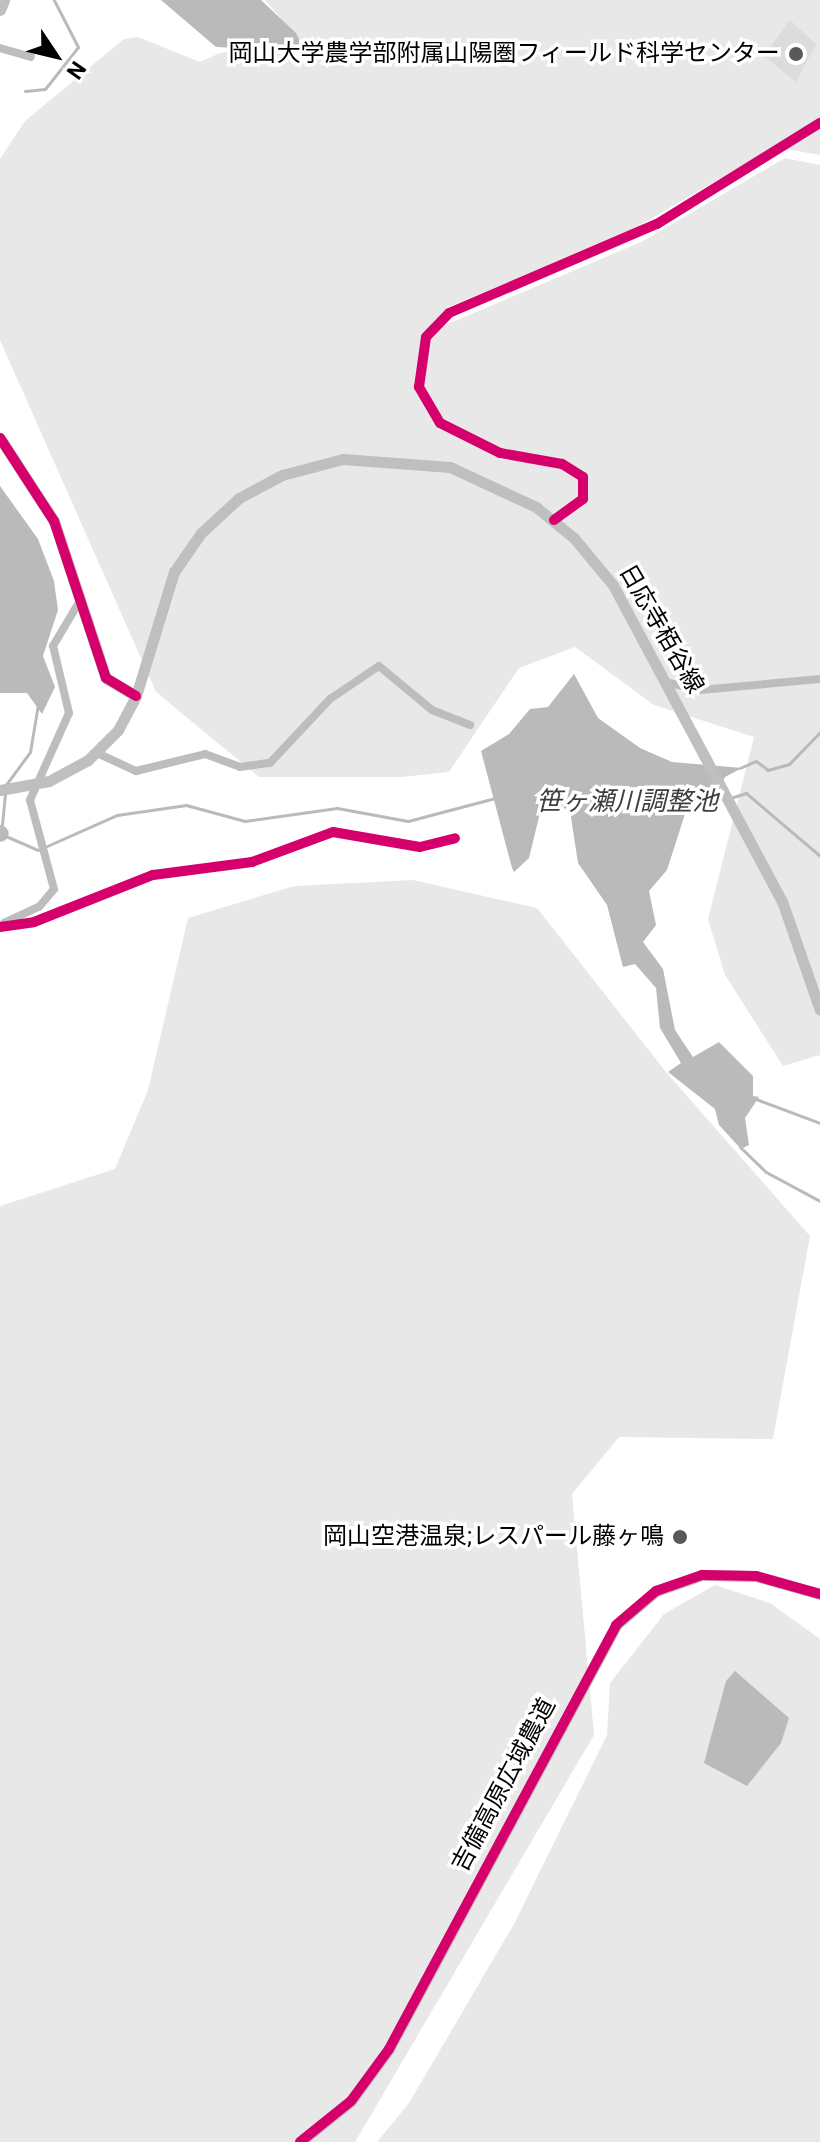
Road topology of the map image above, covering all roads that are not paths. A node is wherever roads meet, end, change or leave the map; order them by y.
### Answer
1 (4, 0) edge
2 (0, 10) edge
3 (0, 48) edge
4 (31, 57) dead end
5 (820, 123) edge
6 (0, 438) edge
7 (554, 520) junction
8 (81, 599) junction
9 (820, 679) edge
10 (669, 683) junction
11 (136, 696) junction
12 (470, 725) dead end
13 (97, 753) junction
14 (0, 790) edge
15 (455, 838) dead end
16 (0, 926) edge
17 (820, 1010) edge
18 (820, 1594) edge
19 (300, 2142) edge

1 - 2 main road
3 - 4 street
5 - 7 street
6 - 8 main road
7 - 10 main road, 日応寺栢谷線
7 - 11 main road, 日応寺栢谷線
8 - 11 main road
8 - 16 street
9 - 10 street
10 - 17 main road, 日応寺栢谷線
11 - 13 main road, 日応寺栢谷線
12 - 13 street
13 - 14 main road, 日応寺栢谷線, bridge
15 - 16 street
18 - 19 main road, 吉備高原広域農道

